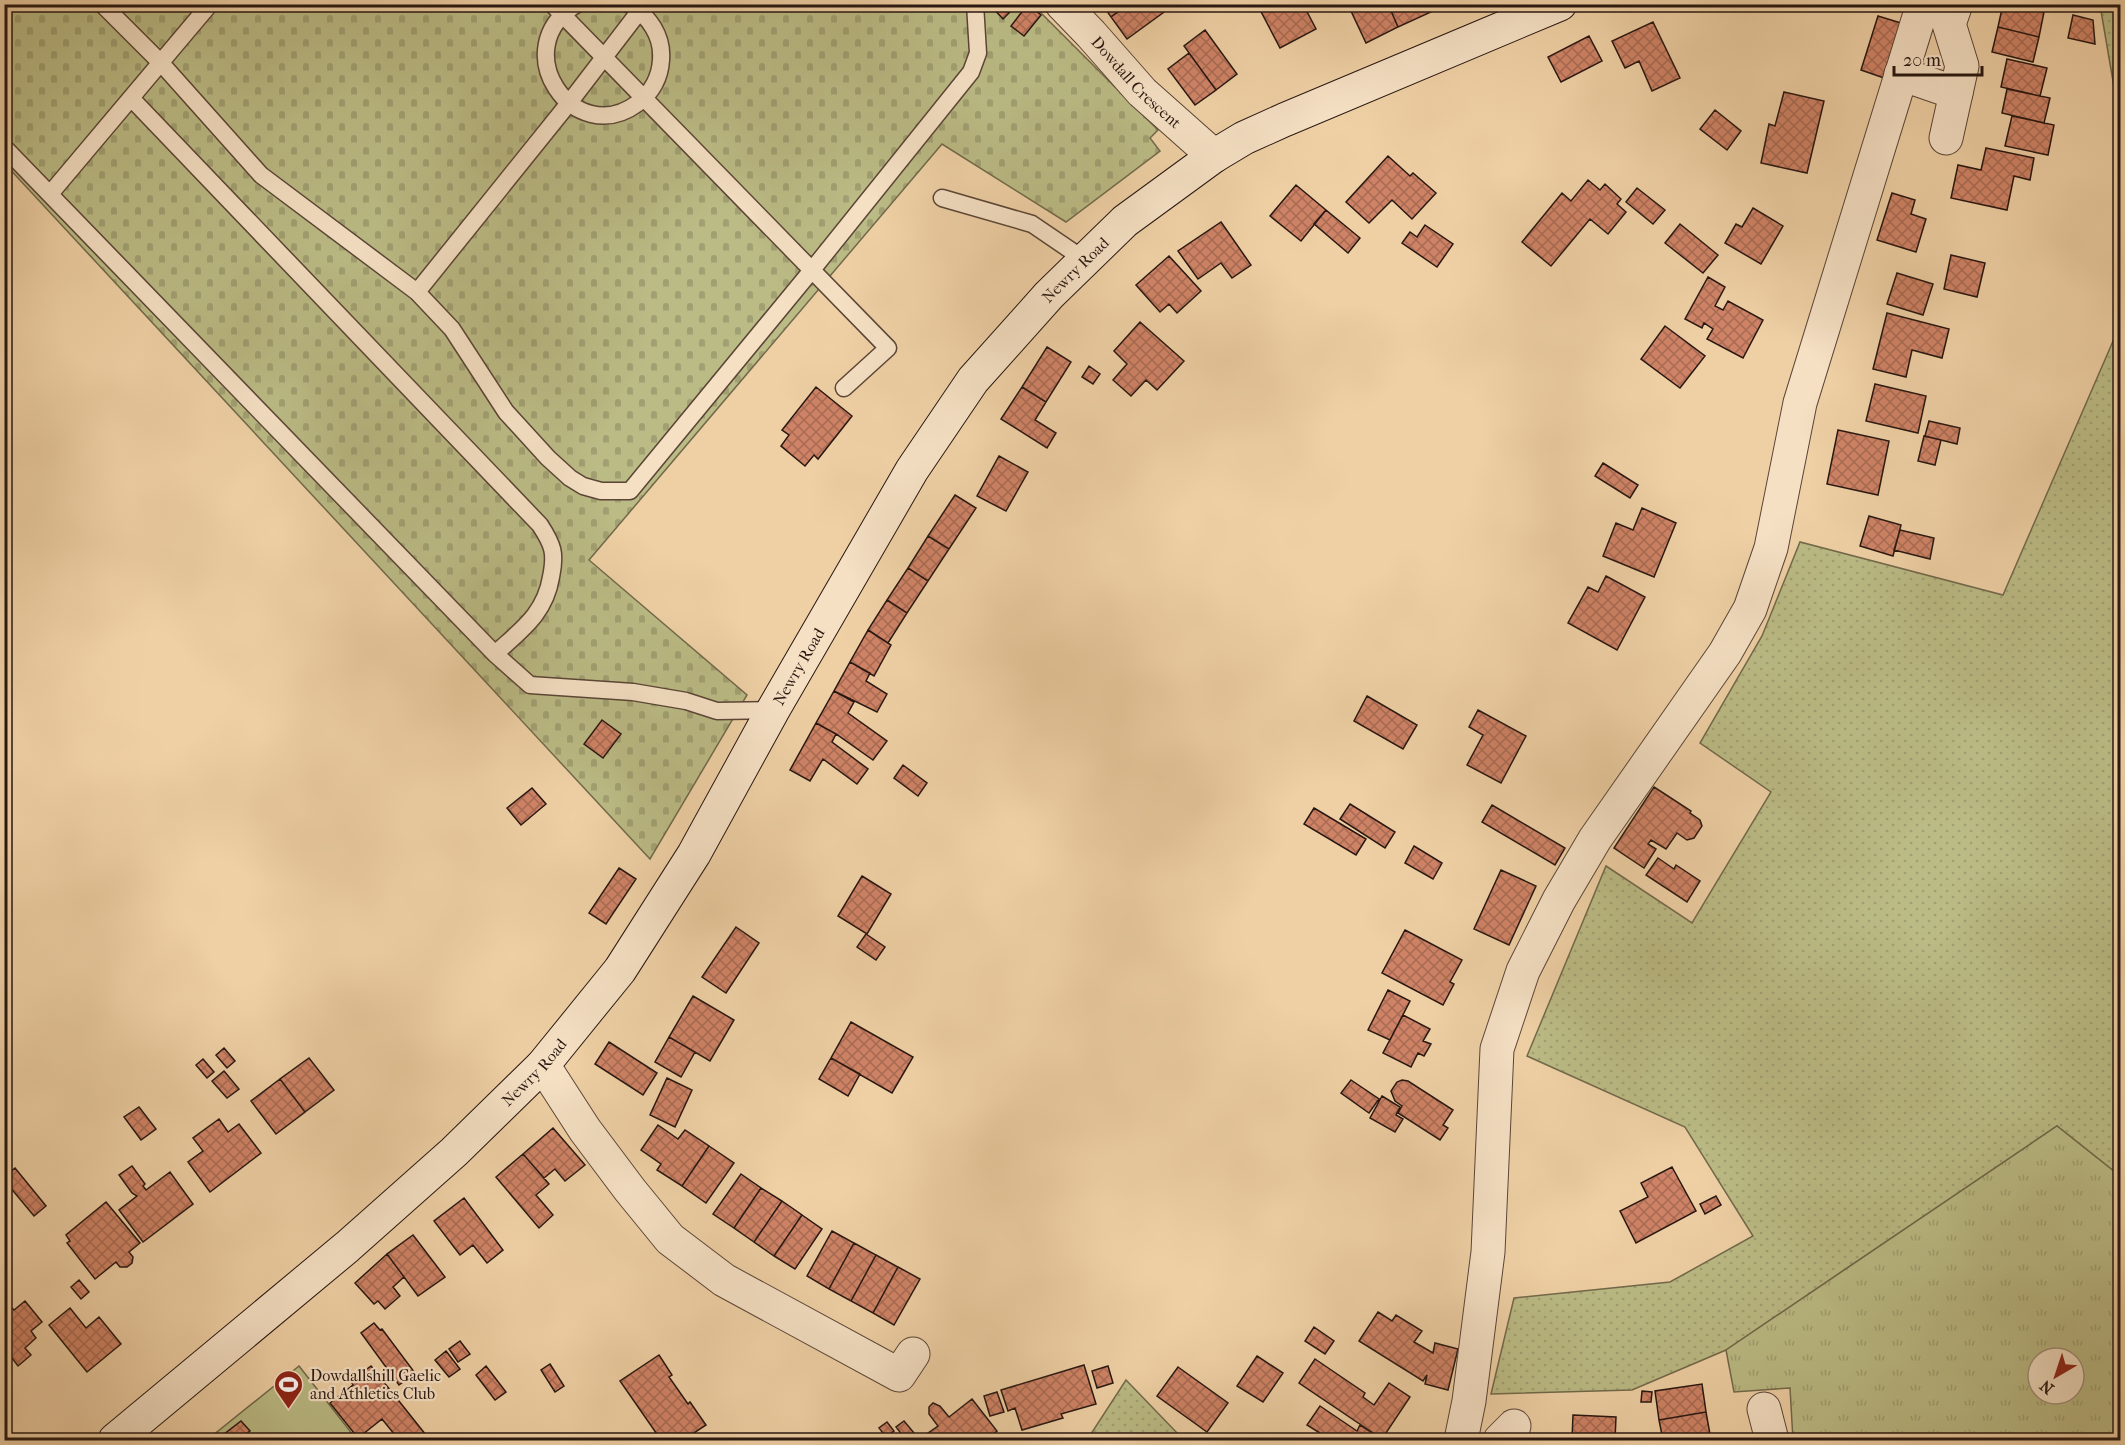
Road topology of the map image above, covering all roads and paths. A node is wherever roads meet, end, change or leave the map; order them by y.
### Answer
1 (102, 4) edge
2 (210, 4) edge
3 (577, 4) edge
4 (975, 4) edge
5 (1062, 4) edge
6 (1560, 4) edge
7 (1923, 4) edge
8 (1956, 4) edge
9 (638, 7) edge
10 (557, 10) edge
11 (604, 57) junction
12 (161, 63) junction
13 (1901, 74) junction
14 (1956, 93) junction
15 (131, 98) junction
16 (644, 98) junction
17 (569, 103) junction
18 (1946, 138) dead end
19 (4, 147) edge
20 (1214, 156) junction
21 (50, 194) junction
22 (942, 198) dead end
23 (1085, 260) junction
24 (812, 270) junction
25 (417, 292) junction
26 (844, 388) dead end
27 (495, 654) junction
28 (773, 710) junction
29 (543, 1065) junction
30 (913, 1354) dead end
31 (1764, 1409) dead end
32 (115, 1440) edge
33 (1461, 1440) edge
34 (1772, 1440) edge

1 - 12 lane
2 - 12 lane
3 - 10 lane
4 - 24 lane
5 - 20 street, Dowdall Crescent
6 - 20 street, Newry Road
7 - 13 street
8 - 14 street
9 - 11 lane
9 - 16 lane
10 - 11 lane
10 - 17 lane
11 - 16 lane
11 - 17 lane
12 - 15 lane
12 - 25 lane
13 - 14 street
13 - 33 street
14 - 18 street
15 - 21 lane
15 - 27 lane
16 - 17 lane
16 - 24 lane
17 - 25 lane
19 - 21 lane
20 - 23 street, Newry Road
21 - 27 lane
22 - 23 lane
23 - 28 street, Newry Road
24 - 25 lane
24 - 26 lane
27 - 28 lane
28 - 29 street, Newry Road
29 - 30 street
29 - 32 street, Newry Road
31 - 34 street

